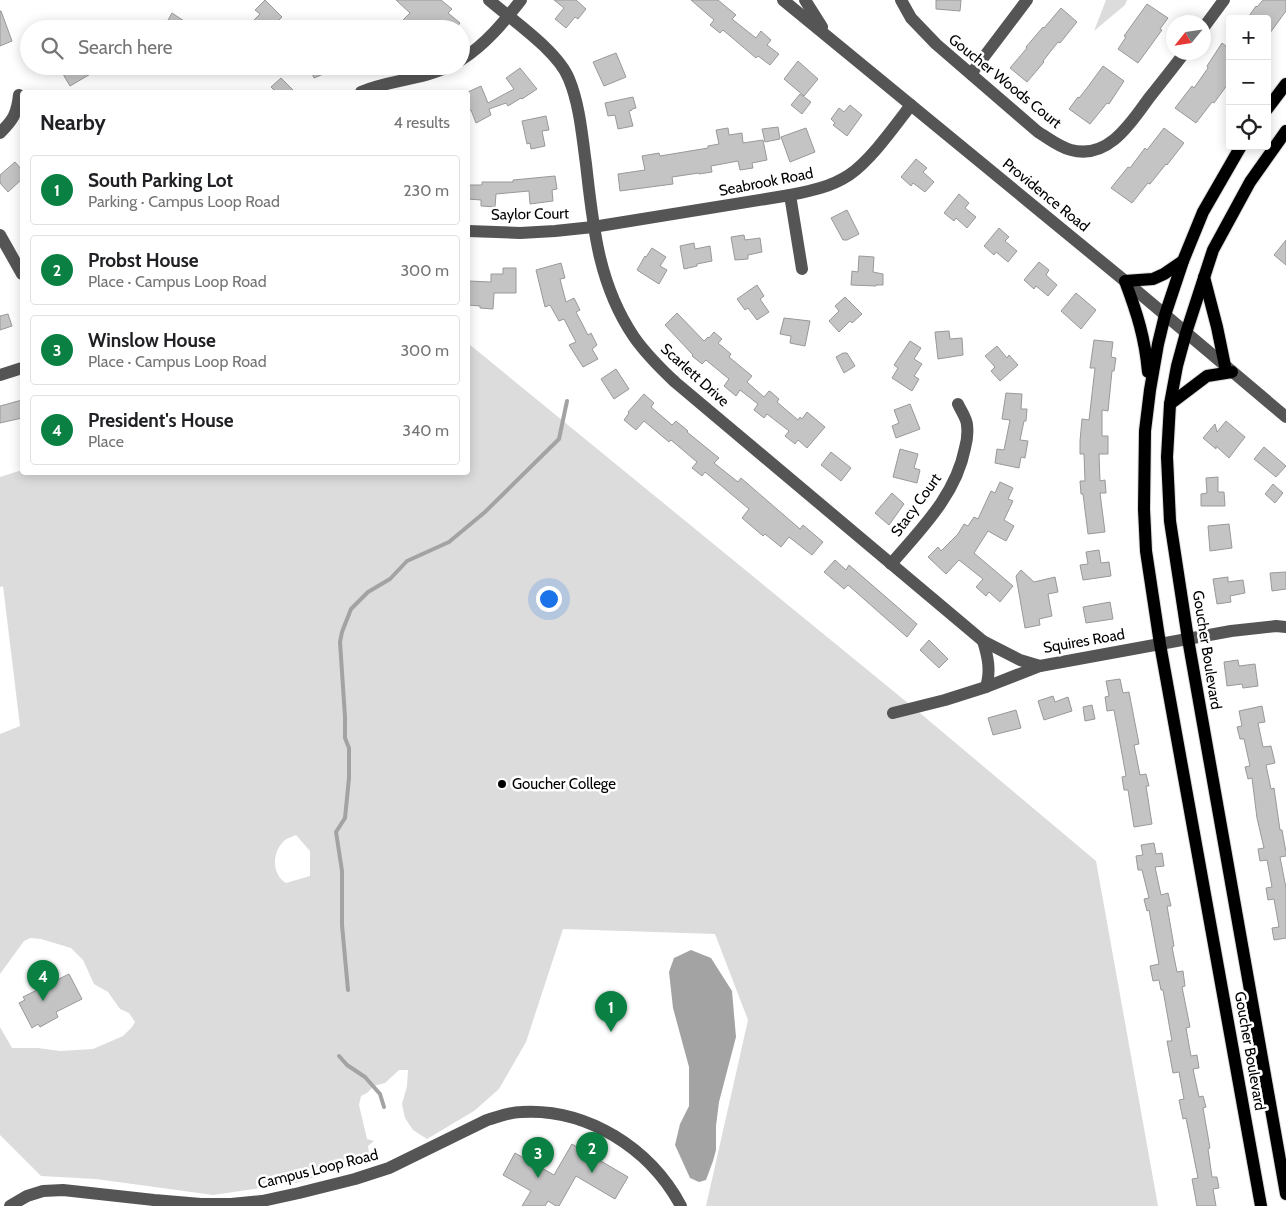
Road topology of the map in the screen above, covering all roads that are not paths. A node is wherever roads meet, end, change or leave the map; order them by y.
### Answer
1 (489, 0) edge
2 (521, 0) edge
3 (783, 0) edge
4 (805, 0) edge
5 (901, 0) edge
6 (1028, 0) edge
7 (1224, 0) edge
8 (508, 16) junction
9 (1211, 18) edge
10 (831, 39) junction
11 (470, 54) edge
12 (1178, 60) edge
13 (971, 74) junction
14 (426, 75) edge
15 (1286, 84) edge
16 (368, 90) edge
17 (19, 95) dead end
18 (912, 105) junction
19 (1270, 105) edge
20 (1286, 131) edge
21 (0, 133) edge
22 (1239, 150) edge
23 (790, 195) junction
24 (593, 227) junction
25 (470, 231) edge
26 (0, 235) edge
27 (1183, 261) junction
28 (802, 268) dead end
29 (20, 270) edge
30 (1204, 277) junction
31 (1125, 280) junction
32 (1165, 315) junction
33 (1186, 333) junction
34 (20, 369) edge
35 (1229, 369) junction
36 (0, 375) edge
37 (1150, 390) junction
38 (958, 404) dead end
39 (1170, 404) junction
40 (1286, 417) edge
41 (891, 564) junction
42 (1286, 628) edge
43 (1188, 639) junction
44 (983, 641) junction
45 (1160, 644) junction
46 (1040, 666) junction
47 (986, 687) junction
48 (893, 714) dead end
49 (1286, 1194) edge
50 (10, 1206) edge
51 (681, 1206) edge
52 (1261, 1206) edge

1 - 8 street, Scarlett Drive
2 - 8 street
3 - 10 street, Providence Road
4 - 10 street
5 - 13 street, Goucher Woods Court
6 - 13 street
7 - 9 street
8 - 11 street
8 - 24 street, Scarlett Drive
10 - 18 street, Providence Road
12 - 13 street, Goucher Woods Court
14 - 16 street
15 - 19 main road
17 - 21 street
18 - 23 street, Seabrook Road
18 - 31 street, Providence Road
20 - 30 main road, Goucher Boulevard
22 - 27 main road, Goucher Boulevard
23 - 24 street, Seabrook Road
23 - 28 street
24 - 25 street, Saylor Court
24 - 41 street, Scarlett Drive
26 - 29 street
27 - 31 main road
27 - 32 main road, Goucher Boulevard
30 - 33 main road, Goucher Boulevard
30 - 35 main road
31 - 32 street, Providence Road
31 - 37 main road
32 - 33 street, Providence Road
32 - 37 main road, Goucher Boulevard
33 - 35 street, Providence Road
33 - 39 main road, Goucher Boulevard
34 - 36 street
35 - 39 main road
35 - 40 street, Providence Road
37 - 45 main road, Goucher Boulevard
38 - 41 street, Stacy Court
39 - 43 main road, Goucher Boulevard
41 - 44 street, Scarlett Drive
42 - 43 street, Squires Road
43 - 45 street, Squires Road
43 - 49 main road, Goucher Boulevard
44 - 46 street, Scarlett Drive
44 - 47 street
45 - 46 street, Squires Road
45 - 52 main road, Goucher Boulevard
46 - 47 street, Squires Road
47 - 48 street, Squires Road
50 - 51 street, Campus Loop Road

